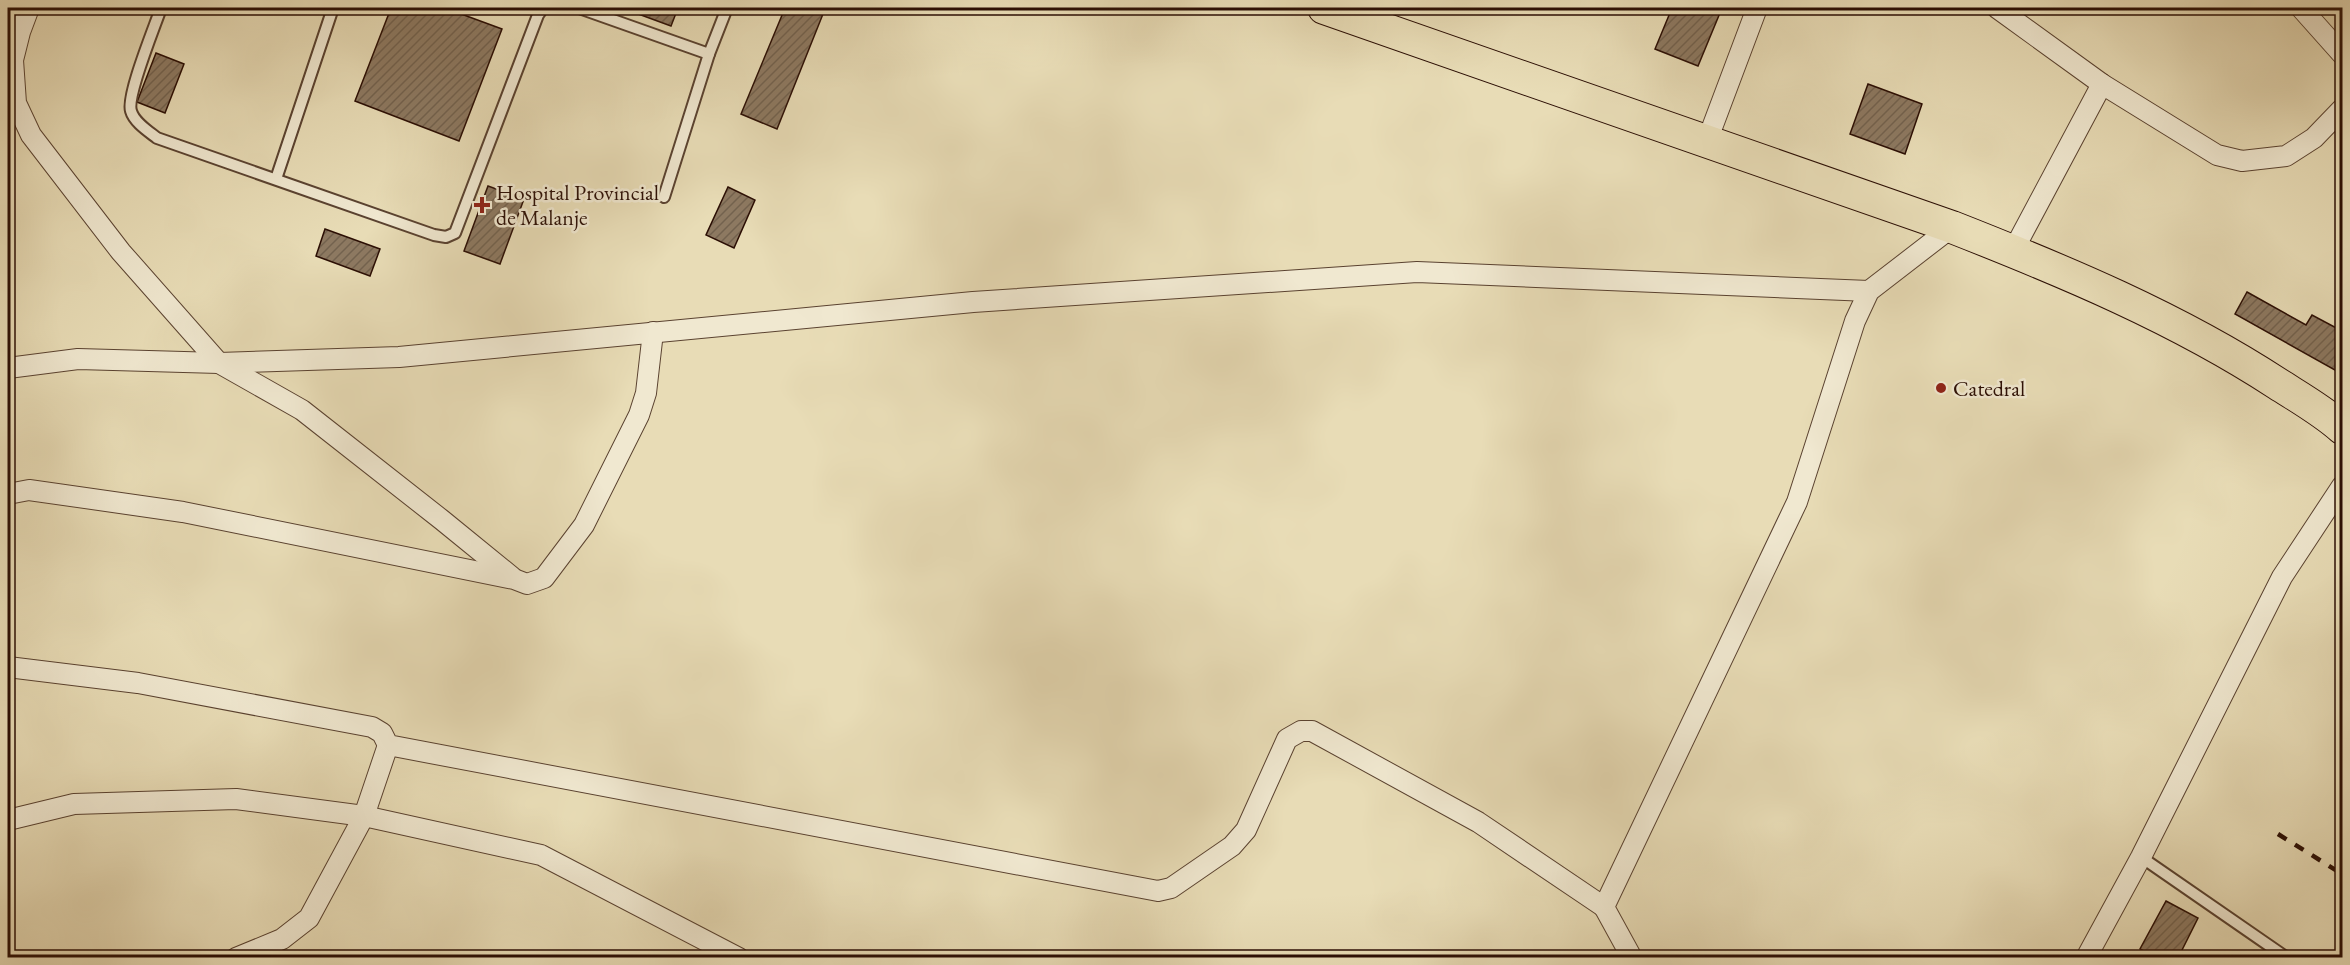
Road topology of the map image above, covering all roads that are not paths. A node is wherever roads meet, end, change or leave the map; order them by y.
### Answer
1 (29, 8) edge
2 (161, 8) edge
3 (333, 8) edge
4 (543, 8) edge
5 (579, 8) edge
6 (727, 8) edge
7 (1324, 8) edge
8 (1757, 8) edge
9 (1997, 8) edge
10 (2301, 8) edge
11 (709, 54) junction
12 (2343, 54) edge
13 (11, 83) edge
14 (2102, 84) junction
15 (2343, 109) edge
16 (1707, 141) junction
17 (276, 179) junction
18 (664, 197) dead end
19 (1952, 228) junction
20 (2013, 251) junction
21 (1869, 291) junction
22 (653, 332) junction
23 (219, 363) junction
24 (8, 368) edge
25 (2340, 420) edge
26 (2343, 486) edge
27 (8, 494) edge
28 (514, 579) junction
29 (8, 667) edge
30 (388, 745) junction
31 (364, 816) junction
32 (8, 820) edge
33 (2140, 857) junction
34 (1604, 907) junction
35 (236, 957) edge
36 (739, 957) edge
37 (1632, 957) edge
38 (2086, 957) edge
39 (2288, 957) edge

1 - 13 street
2 - 17 lane
3 - 17 lane
4 - 17 lane
5 - 11 lane
6 - 11 lane
7 - 16 main road
8 - 16 street
9 - 14 street
10 - 12 street
11 - 18 lane
13 - 23 street
14 - 15 street
14 - 20 street
16 - 19 main road
19 - 20 main road
19 - 21 street
20 - 25 main road
21 - 22 street
21 - 34 street
22 - 23 street
22 - 28 street
23 - 24 street
23 - 28 street
26 - 33 street
27 - 28 street
29 - 30 street
30 - 31 street
30 - 34 street
31 - 32 street
31 - 35 street
31 - 36 street
33 - 38 street
33 - 39 lane
34 - 37 street

